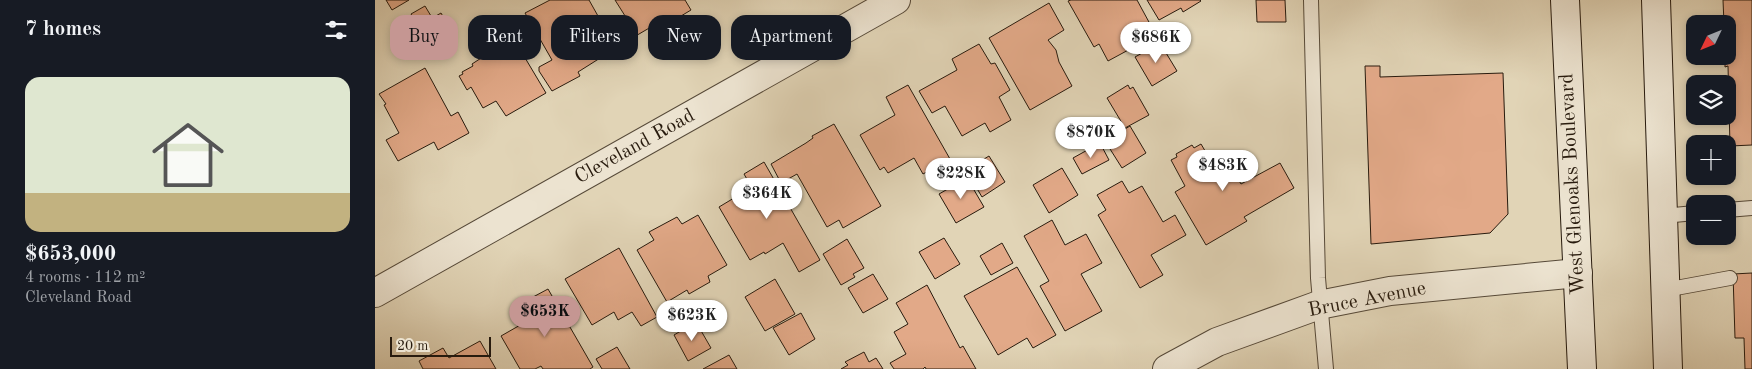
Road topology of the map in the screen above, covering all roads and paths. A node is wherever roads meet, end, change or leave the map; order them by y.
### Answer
1 (896, 0) edge
2 (1311, 0) edge
3 (1565, 0) edge
4 (1656, 0) edge
5 (1752, 208) edge
6 (1736, 209) edge
7 (1686, 214) edge
8 (1663, 216) junction
9 (1577, 273) junction
10 (1730, 278) dead end
11 (1665, 290) junction
12 (375, 293) edge
13 (1319, 305) junction
14 (1167, 369) edge
15 (1326, 369) edge
16 (1582, 369) edge
17 (1668, 369) edge

1 - 12 street, Cleveland Road
2 - 13 lane
3 - 9 street, West Glenoaks Boulevard
4 - 8 street
5 - 6 lane
7 - 8 lane
8 - 11 street
9 - 13 street, Bruce Avenue
9 - 16 street, West Glenoaks Boulevard
10 - 11 lane
11 - 17 street
13 - 14 street, Bruce Avenue
13 - 15 lane

